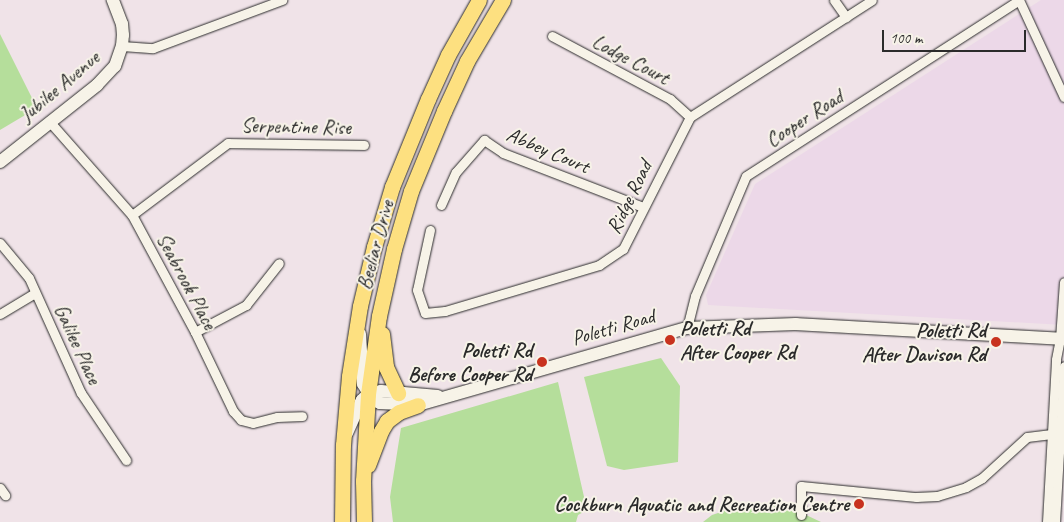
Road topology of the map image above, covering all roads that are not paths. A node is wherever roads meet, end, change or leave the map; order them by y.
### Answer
1 (113, 0) edge
2 (282, 0) edge
3 (479, 0) edge
4 (503, 0) edge
5 (834, 0) edge
6 (872, 0) edge
7 (1019, 0) edge
8 (846, 17) junction
9 (552, 36) dead end
10 (122, 46) junction
11 (1063, 92) edge
12 (690, 117) junction
13 (49, 121) junction
14 (364, 145) dead end
15 (0, 162) edge
16 (441, 204) dead end
17 (643, 207) junction
18 (132, 215) junction
19 (430, 230) dead end
20 (0, 242) edge
21 (279, 263) dead end
22 (1064, 282) edge
23 (35, 294) junction
24 (360, 306) junction
25 (0, 314) edge
26 (379, 316) junction
27 (687, 328) junction
28 (195, 332) junction
29 (1062, 339) edge
30 (1064, 357) edge
31 (1064, 366) edge
32 (398, 393) junction
33 (368, 394) junction
34 (448, 396) junction
35 (418, 405) junction
36 (302, 416) dead end
37 (1056, 433) junction
38 (343, 445) junction
39 (126, 460) dead end
40 (363, 481) junction
41 (800, 515) dead end
42 (342, 522) edge
43 (364, 522) edge
44 (1047, 522) edge
45 (1054, 522) edge

1 - 10 main road, Jubilee Avenue
2 - 10 street
3 - 24 highway, Beeliar Drive
4 - 26 highway, Beeliar Drive
5 - 8 street
6 - 8 street, Ridge Road
7 - 11 street
7 - 27 street, Cooper Road
8 - 12 street, Ridge Road
9 - 12 street, Lodge Court
10 - 13 main road, Jubilee Avenue
12 - 17 street, Ridge Road
13 - 15 main road, Jubilee Avenue
13 - 18 street, Seabrook Place
14 - 18 street, Serpentine Rise
16 - 17 street, Abbey Court
17 - 19 street, Ridge Road
18 - 28 street, Seabrook Place
20 - 23 street, Galilee Place
21 - 28 street
22 - 29 street
23 - 25 street
23 - 39 street, Galilee Place
24 - 33 main road
24 - 38 highway, Beeliar Drive
26 - 32 highway
26 - 33 highway, Beeliar Drive
27 - 29 main road, Poletti Road
27 - 34 main road, Poletti Road
28 - 36 street, Seabrook Place
29 - 30 street
29 - 37 street
31 - 37 street
32 - 33 main road, Poletti Road
32 - 34 main road, Poletti Road
33 - 35 main road, Poletti Road
33 - 38 main road
33 - 40 highway, Beeliar Drive
34 - 35 main road, Poletti Road
35 - 40 highway
37 - 41 street
37 - 44 street
37 - 45 street
38 - 42 highway, Beeliar Drive
40 - 43 highway, Beeliar Drive

